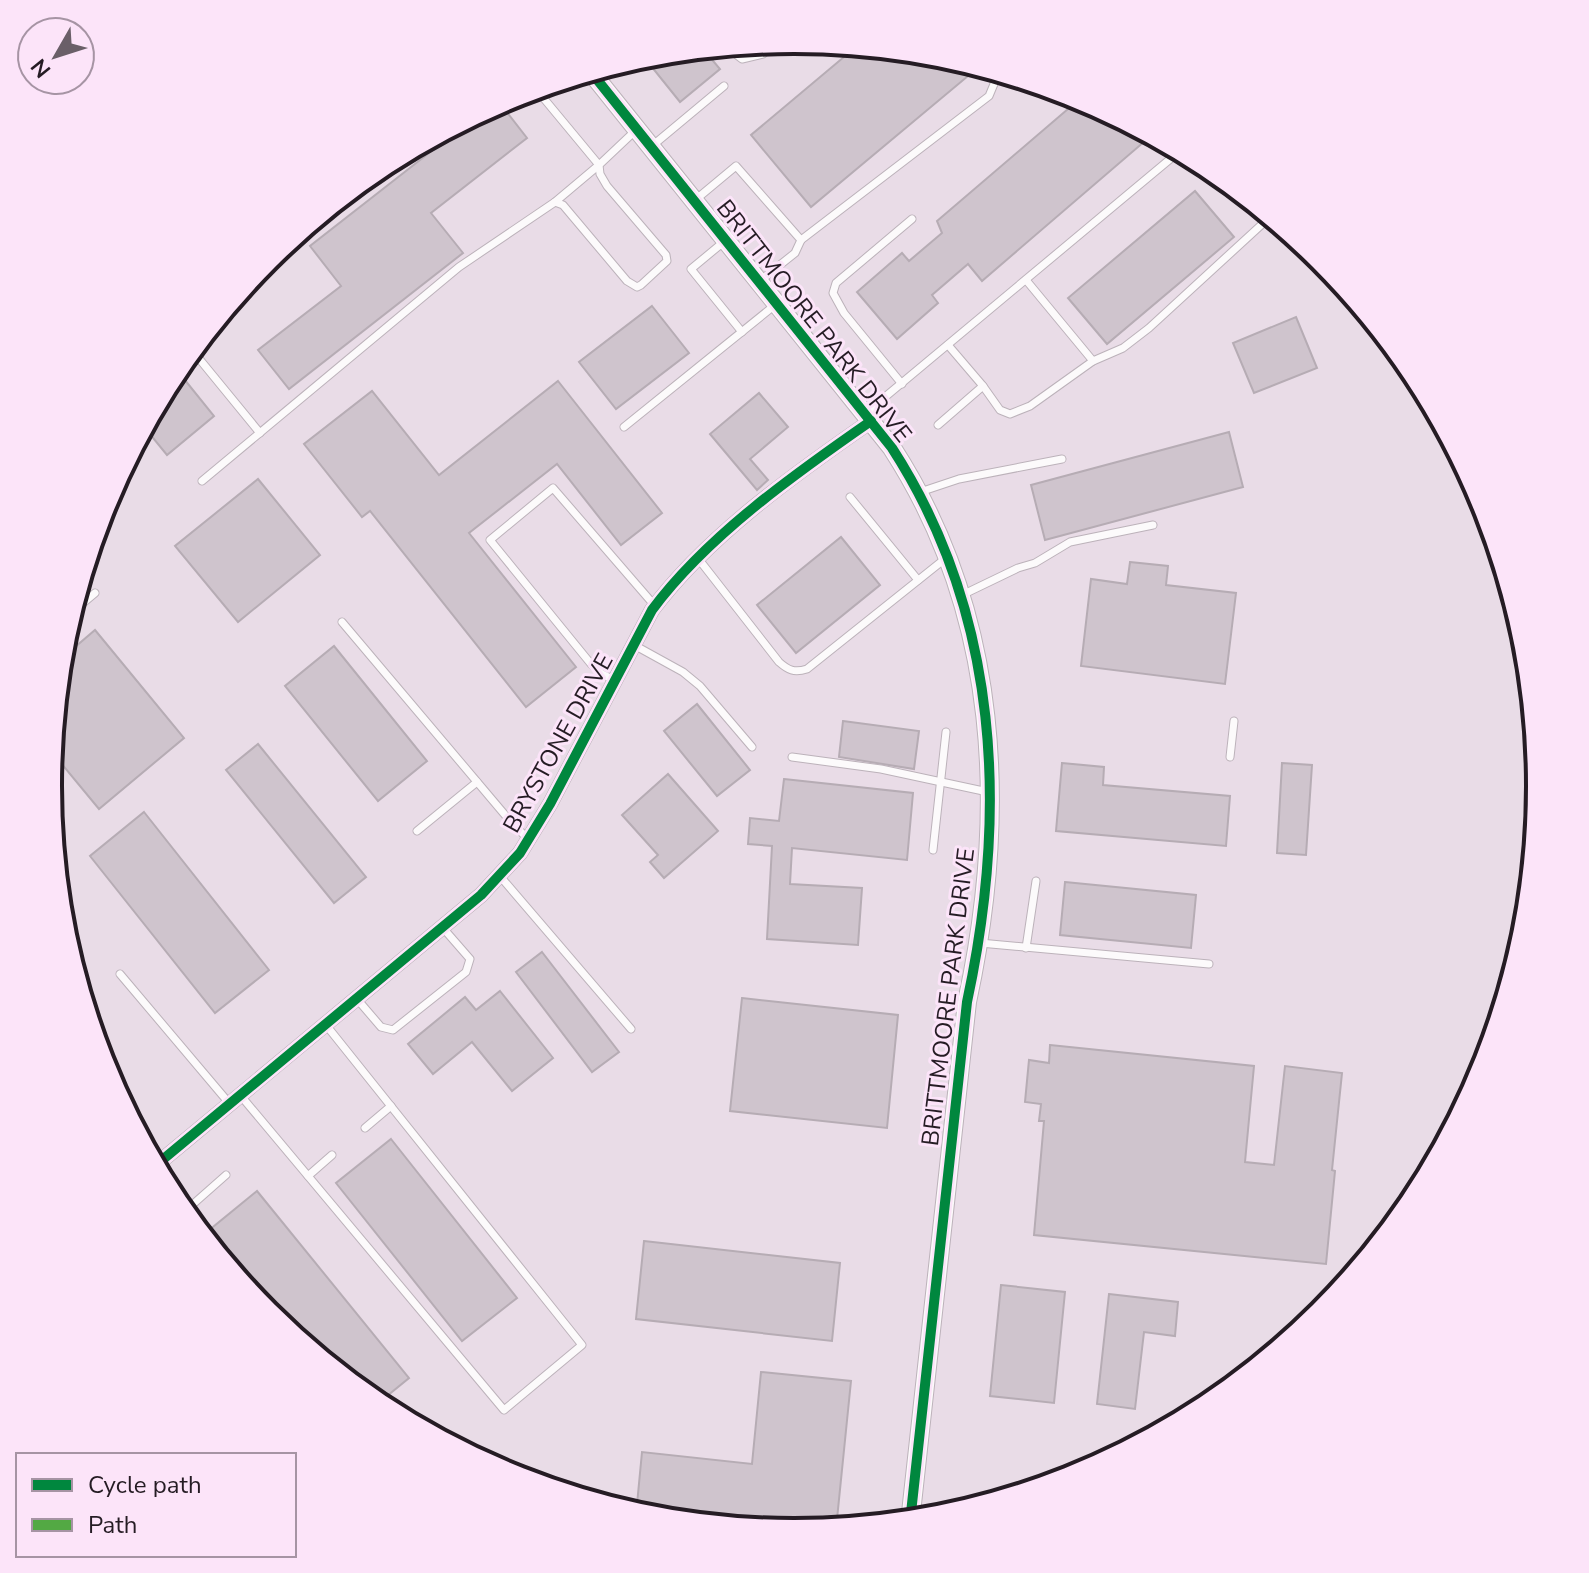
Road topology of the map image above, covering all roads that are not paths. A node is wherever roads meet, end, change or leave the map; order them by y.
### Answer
1 (598, 81) edge
2 (994, 82) edge
3 (724, 86) dead end
4 (544, 99) edge
5 (637, 130) junction
6 (650, 147) junction
7 (1171, 158) edge
8 (599, 165) junction
9 (694, 201) junction
10 (555, 202) junction
11 (912, 219) dead end
12 (1262, 224) edge
13 (726, 240) junction
14 (801, 240) junction
15 (1026, 280) junction
16 (760, 282) junction
17 (777, 303) junction
18 (742, 332) junction
19 (948, 345) junction
20 (199, 361) edge
21 (1093, 361) junction
22 (902, 384) junction
23 (983, 386) junction
24 (868, 417) junction
25 (938, 425) dead end
26 (624, 427) dead end
27 (260, 433) junction
28 (1062, 459) dead end
29 (202, 481) dead end
30 (918, 493) junction
31 (850, 497) dead end
32 (1153, 525) dead end
33 (948, 556) junction
34 (697, 557) junction
35 (918, 580) junction
36 (95, 593) dead end
37 (962, 595) junction
38 (86, 600) edge
39 (655, 606) junction
40 (342, 622) dead end
41 (634, 645) junction
42 (615, 681) junction
43 (1234, 721) dead end
44 (946, 732) dead end
45 (752, 747) dead end
46 (792, 757) dead end
47 (1230, 757) dead end
48 (477, 782) junction
49 (941, 782) junction
50 (988, 792) junction
51 (417, 831) dead end
52 (528, 839) junction
53 (933, 850) dead end
54 (499, 875) junction
55 (1036, 881) dead end
56 (442, 926) junction
57 (980, 943) junction
58 (1026, 948) junction
59 (1209, 964) dead end
60 (120, 974) dead end
61 (357, 999) junction
62 (326, 1025) junction
63 (631, 1029) dead end
64 (236, 1100) junction
65 (391, 1106) junction
66 (365, 1128) dead end
67 (332, 1155) dead end
68 (164, 1159) edge
69 (226, 1175) dead end
70 (308, 1176) junction
71 (193, 1204) edge
72 (911, 1509) edge

1 - 5 street, BRITTMOORE PARK DRIVE
2 - 14 lane
3 - 6 lane
4 - 8 lane
5 - 6 street, BRITTMOORE PARK DRIVE
5 - 8 lane
6 - 9 street, BRITTMOORE PARK DRIVE
7 - 15 lane
8 - 10 lane
8 - 10 lane
9 - 13 street, BRITTMOORE PARK DRIVE
9 - 14 lane
10 - 27 lane
11 - 22 lane
12 - 21 lane
13 - 16 street, BRITTMOORE PARK DRIVE
13 - 18 lane
14 - 16 lane
15 - 19 lane
15 - 21 lane
16 - 17 street, BRITTMOORE PARK DRIVE
17 - 18 lane
17 - 24 street, BRITTMOORE PARK DRIVE
18 - 26 lane
19 - 22 lane
19 - 23 lane
20 - 27 lane
21 - 23 lane
22 - 24 lane
23 - 25 lane
24 - 30 street, BRITTMOORE PARK DRIVE
24 - 34 street, BRYSTONE DRIVE
27 - 29 lane
28 - 30 lane
30 - 33 street, BRITTMOORE PARK DRIVE
31 - 35 lane
32 - 37 lane
33 - 35 lane
33 - 37 street, BRITTMOORE PARK DRIVE
34 - 35 lane
34 - 39 street, BRYSTONE DRIVE
36 - 38 lane
37 - 50 street, BRITTMOORE PARK DRIVE
39 - 41 street, BRYSTONE DRIVE
39 - 42 lane
40 - 48 lane
41 - 42 street, BRYSTONE DRIVE
41 - 45 lane
42 - 52 street, BRYSTONE DRIVE
43 - 47 lane
44 - 49 lane
46 - 49 lane
48 - 51 lane
48 - 52 lane
49 - 50 lane
49 - 53 lane
50 - 57 street, BRITTMOORE PARK DRIVE
52 - 54 street, BRYSTONE DRIVE
54 - 56 street, BRYSTONE DRIVE
54 - 63 lane
55 - 58 lane
56 - 61 street, BRYSTONE DRIVE
56 - 61 lane
57 - 58 lane
57 - 72 street, BRITTMOORE PARK DRIVE
58 - 59 lane
60 - 64 lane
61 - 62 street, BRYSTONE DRIVE
62 - 64 street, BRYSTONE DRIVE
62 - 65 lane
64 - 68 street, BRYSTONE DRIVE
64 - 70 lane
65 - 66 lane
65 - 70 lane
67 - 70 lane
69 - 71 lane

